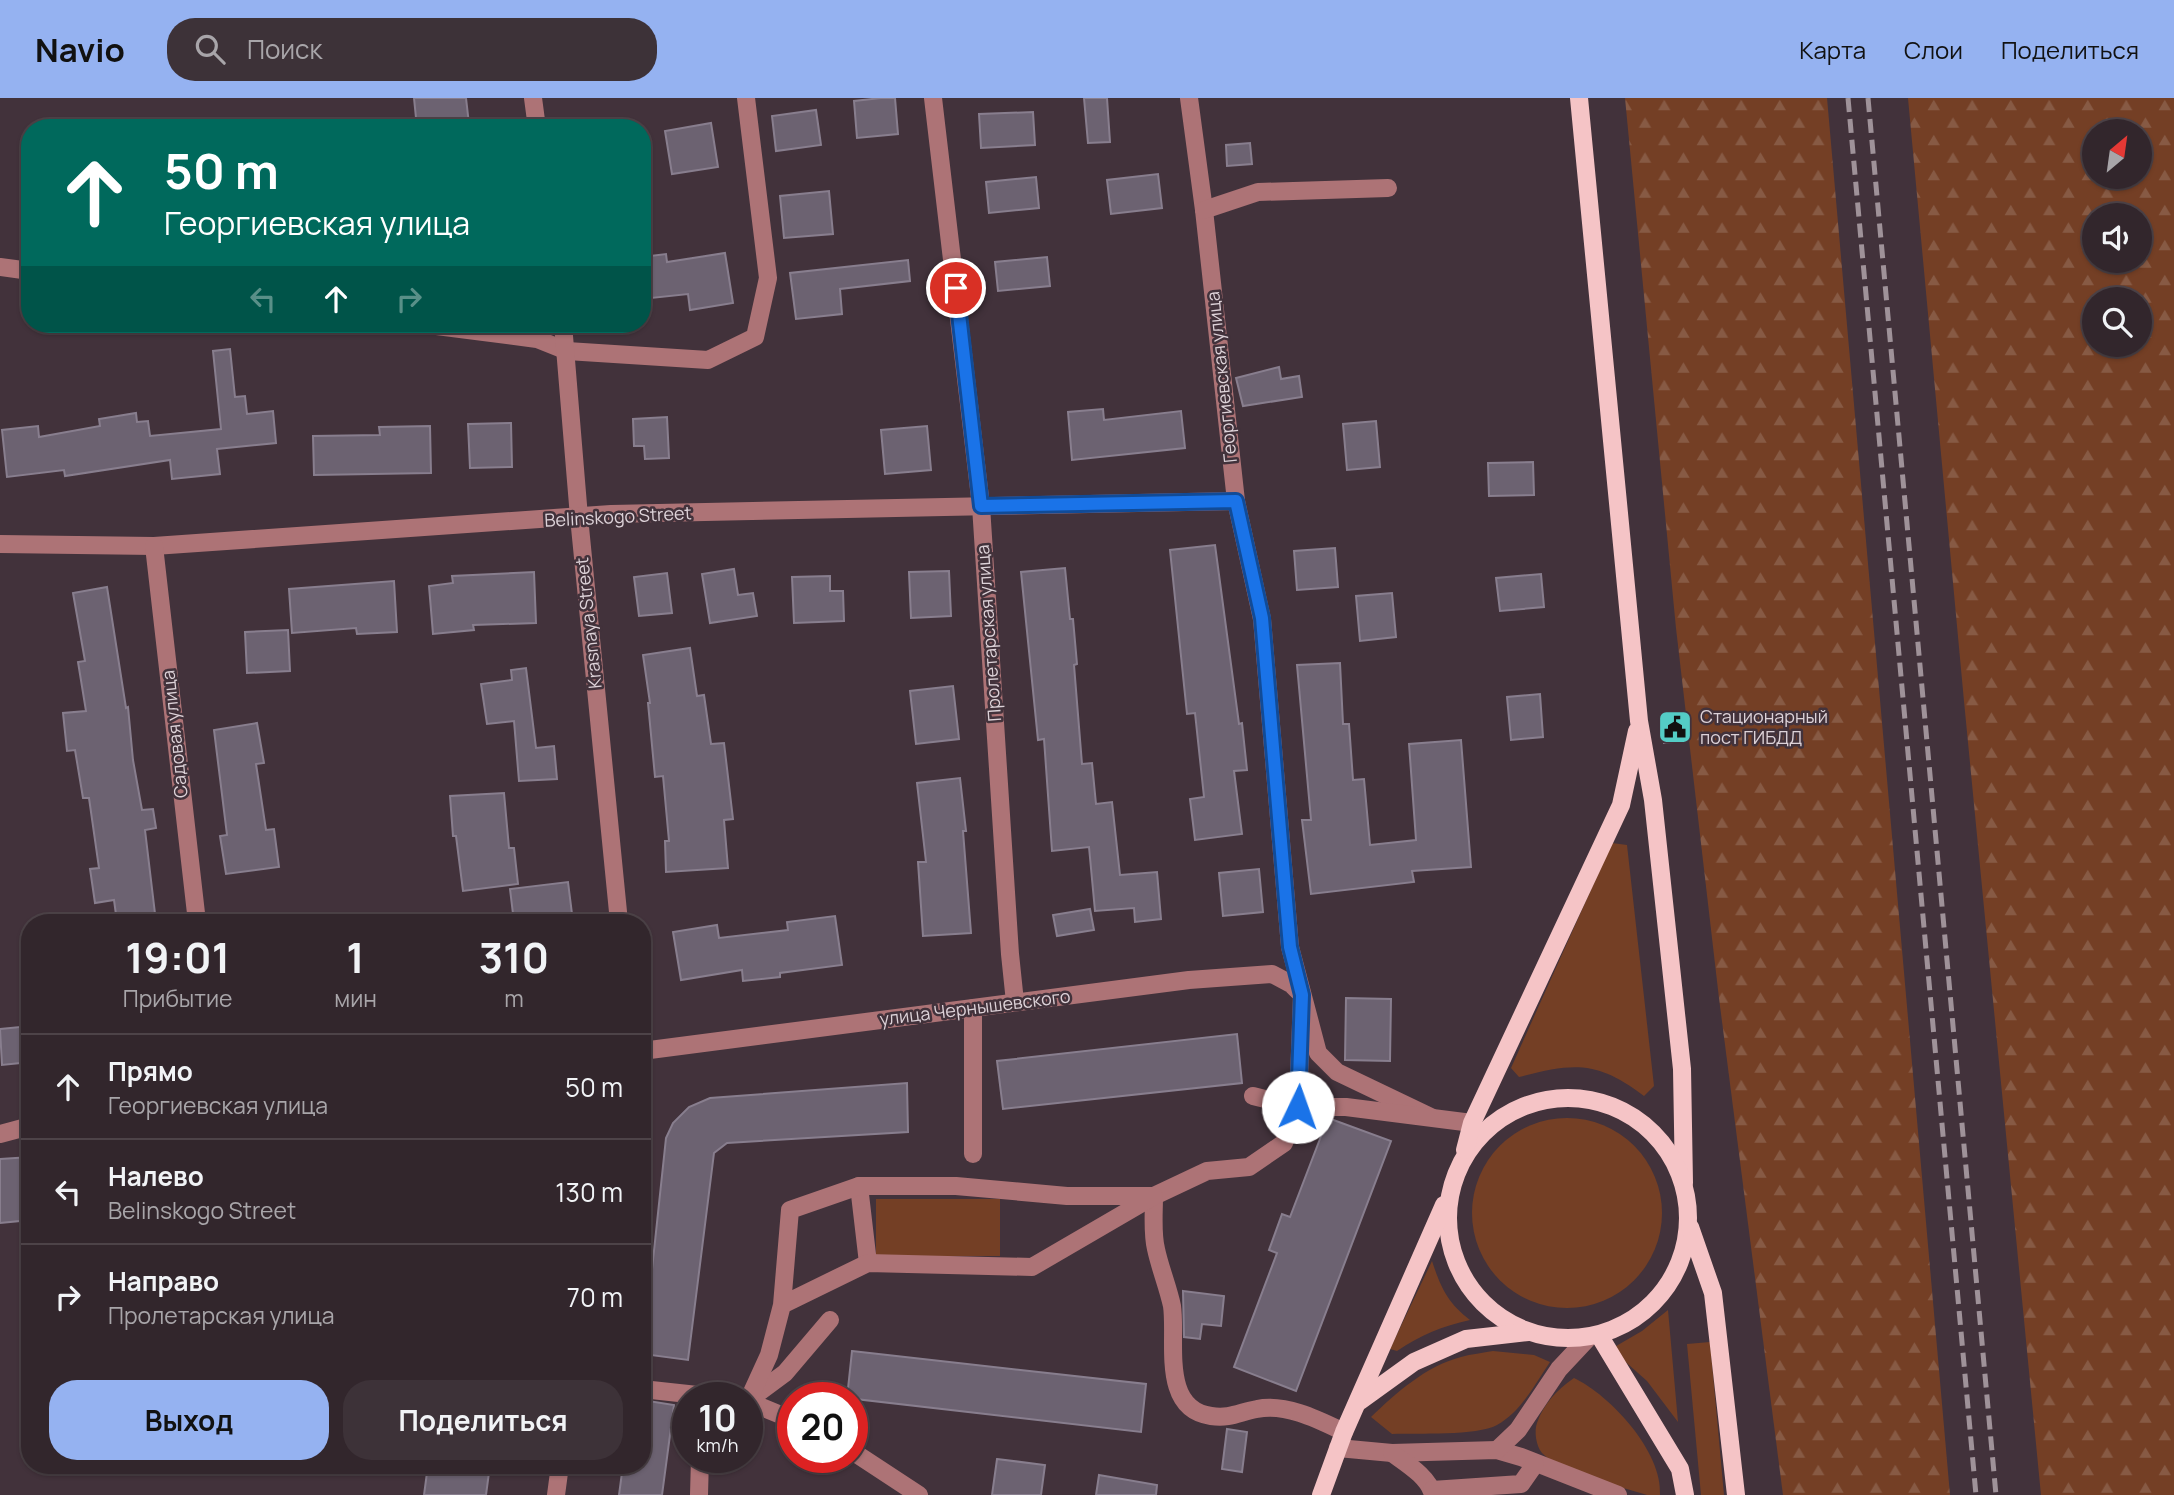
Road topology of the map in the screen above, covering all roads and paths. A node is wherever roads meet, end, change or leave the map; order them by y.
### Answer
1 (533, 98) edge
2 (746, 98) edge
3 (933, 98) edge
4 (1189, 98) edge
5 (1579, 98) edge
6 (536, 119) edge
7 (1388, 188) dead end
8 (1204, 210) junction
9 (0, 267) edge
10 (21, 270) edge
11 (491, 333) edge
12 (564, 333) edge
13 (567, 351) junction
14 (1236, 501) junction
15 (981, 506) junction
16 (579, 517) junction
17 (0, 544) edge
18 (154, 546) junction
19 (1639, 721) junction
20 (196, 914) edge
21 (618, 914) edge
22 (1302, 995) junction
23 (1015, 1002) junction
24 (973, 1008) junction
25 (651, 1050) edge
26 (1252, 1096) dead end
27 (1298, 1107) junction
28 (1431, 1117) junction
29 (1472, 1123) junction
30 (21, 1129) edge
31 (0, 1135) edge
32 (973, 1154) dead end
33 (1462, 1161) junction
34 (1684, 1183) junction
35 (859, 1186) junction
36 (1450, 1192) junction
37 (1154, 1196) junction
38 (1689, 1225) junction
39 (869, 1263) junction
40 (782, 1305) junction
41 (830, 1320) dead end
42 (1528, 1332) junction
43 (1594, 1336) junction
44 (756, 1382) edge
45 (763, 1389) edge
46 (651, 1391) edge
47 (672, 1394) edge
48 (1357, 1403) junction
49 (1341, 1440) junction
50 (1497, 1450) junction
51 (1392, 1454) junction
52 (868, 1462) edge
53 (1535, 1464) junction
54 (700, 1473) edge
55 (559, 1474) edge
56 (1521, 1489) edge
57 (1586, 1489) edge
58 (1433, 1493) edge
59 (556, 1495) edge
60 (699, 1495) edge
61 (919, 1495) edge
62 (1321, 1495) edge
63 (1618, 1495) edge
64 (1685, 1495) edge
65 (1736, 1495) edge

1 - 6 street
2 - 13 street
3 - 15 street, Пролетарская улица
4 - 8 street, Георгиевская улица
5 - 19 main road
7 - 8 street
8 - 14 street, Георгиевская улица
9 - 10 street
11 - 13 street
12 - 13 street, Krasnaya Street
13 - 16 street, Krasnaya Street
14 - 15 street, Belinskogo Street
14 - 22 street, Георгиевская улица
15 - 16 street, Belinskogo Street
15 - 23 street, Пролетарская улица
16 - 18 street, Belinskogo Street
16 - 21 street, Krasnaya Street
17 - 18 street, Belinskogo Street
18 - 20 street, Садовая улица
19 - 29 main road
19 - 34 main road
22 - 23 street, улица Чернышевского
22 - 27 street
22 - 28 street
23 - 24 street, улица Чернышевского
24 - 25 street, улица Чернышевского
24 - 32 street
26 - 27 street
27 - 28 street
27 - 37 street
28 - 29 street
29 - 33 main road
30 - 31 street
33 - 34 main road
33 - 36 main road
34 - 38 main road
35 - 37 street
35 - 39 street
35 - 40 street
36 - 42 main road
36 - 48 main road
37 - 39 street
37 - 49 street
38 - 43 main road
38 - 65 main road
39 - 40 street
40 - 44 street
41 - 45 street
42 - 43 main road
42 - 48 main road
43 - 50 street
43 - 64 main road
46 - 47 street
48 - 49 main road
49 - 51 street
49 - 62 main road
50 - 51 street
50 - 53 street
51 - 58 street
52 - 61 street
53 - 56 street
53 - 57 street
54 - 60 street
55 - 59 street
56 - 58 street
57 - 63 street

